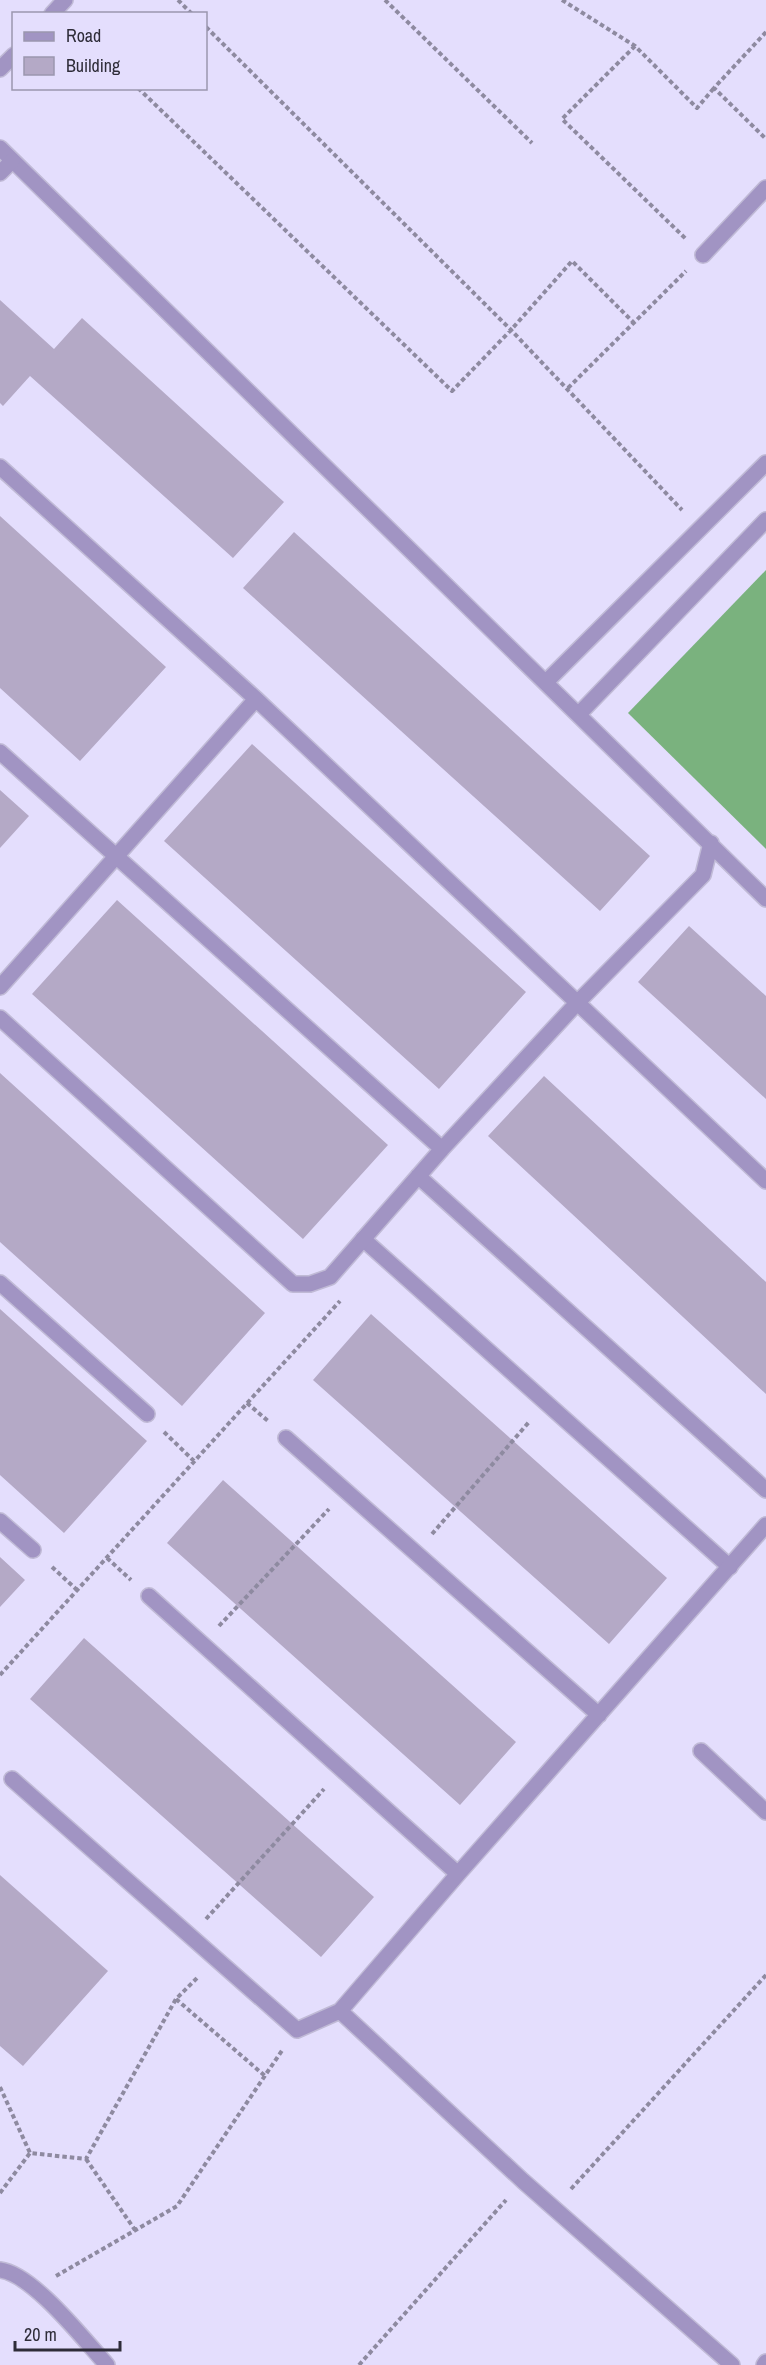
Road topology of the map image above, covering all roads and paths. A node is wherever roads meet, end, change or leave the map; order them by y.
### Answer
1 (65, 0) edge
2 (178, 0) edge
3 (386, 0) edge
4 (562, 0) edge
5 (54, 12) edge
6 (190, 12) edge
7 (207, 28) edge
8 (766, 33) edge
9 (635, 46) junction
10 (12, 57) edge
11 (0, 69) edge
12 (714, 88) junction
13 (140, 90) edge
14 (766, 139) edge
15 (532, 143) dead end
16 (0, 148) edge
17 (12, 160) junction
18 (0, 173) edge
19 (766, 188) edge
20 (703, 255) junction
21 (634, 323) junction
22 (512, 330) junction
23 (568, 388) junction
24 (766, 464) edge
25 (0, 467) edge
26 (766, 520) edge
27 (701, 531) junction
28 (546, 682) junction
29 (256, 699) junction
30 (579, 714) junction
31 (0, 752) edge
32 (711, 843) junction
33 (766, 899) edge
34 (0, 987) edge
35 (577, 1003) junction
36 (5, 1023) edge
37 (0, 1040) edge
38 (442, 1149) junction
39 (418, 1176) junction
40 (766, 1181) edge
41 (363, 1239) junction
42 (0, 1283) edge
43 (342, 1299) dead end
44 (546, 1403) junction
45 (147, 1414) joint
46 (286, 1437) dead end
47 (194, 1461) junction
48 (766, 1490) edge
49 (346, 1491) junction
50 (0, 1521) edge
51 (766, 1525) edge
52 (33, 1550) joint
53 (415, 1553) junction
54 (107, 1558) junction
55 (729, 1567) junction
56 (77, 1590) junction
57 (149, 1596) joint
58 (201, 1644) junction
59 (0, 1675) edge
60 (599, 1715) junction
61 (701, 1751) dead end
62 (341, 1770) junction
63 (12, 1779) dead end
64 (766, 1812) edge
65 (458, 1874) junction
66 (190, 1936) junction
67 (216, 1958) junction
68 (766, 1975) edge
69 (176, 1999) junction
70 (340, 2011) junction
71 (297, 2030) junction
72 (265, 2076) junction
73 (0, 2087) edge
74 (30, 2153) junction
75 (86, 2160) junction
76 (523, 2181) junction
77 (0, 2193) edge
78 (554, 2208) junction
79 (135, 2230) junction
80 (0, 2270) edge
81 (35, 2288) junction
82 (107, 2365) edge
83 (359, 2365) edge
84 (732, 2365) edge

1 - 5 street
2 - 6 path
3 - 15 path
4 - 9 path
7 - 22 path
8 - 12 path
9 - 12 path
9 - 20 path
10 - 11 street
12 - 14 path
13 - 22 path
16 - 17 street
17 - 18 street
17 - 28 street
19 - 20 street
20 - 21 path
21 - 22 path
21 - 23 path
22 - 23 path
23 - 27 path
24 - 27 street
25 - 29 street
26 - 30 street
27 - 28 street
28 - 30 street
29 - 34 street
29 - 35 street
30 - 32 street
31 - 38 street
32 - 33 street
32 - 35 street
35 - 38 street
35 - 40 street
36 - 37 street
36 - 41 street
38 - 39 street
39 - 41 street
39 - 48 street
41 - 44 street
42 - 45 street
43 - 47 path
44 - 53 path
44 - 55 street
45 - 47 path
46 - 49 street
47 - 54 path
49 - 53 street
49 - 58 path
50 - 52 street
51 - 55 street
52 - 56 path
53 - 60 street
54 - 56 path
54 - 57 path
55 - 60 street
56 - 59 path
57 - 58 street
58 - 62 street
60 - 65 street
61 - 64 street
62 - 65 street
62 - 66 path
63 - 66 street
65 - 70 street
66 - 67 street
67 - 69 path
67 - 71 street
68 - 78 path
69 - 72 path
69 - 75 path
70 - 71 street
70 - 76 street
71 - 72 path
72 - 79 path
73 - 74 path
74 - 75 path
74 - 77 path
75 - 79 path
76 - 78 street
76 - 83 path
78 - 84 street
79 - 81 path
80 - 81 street
81 - 82 street

